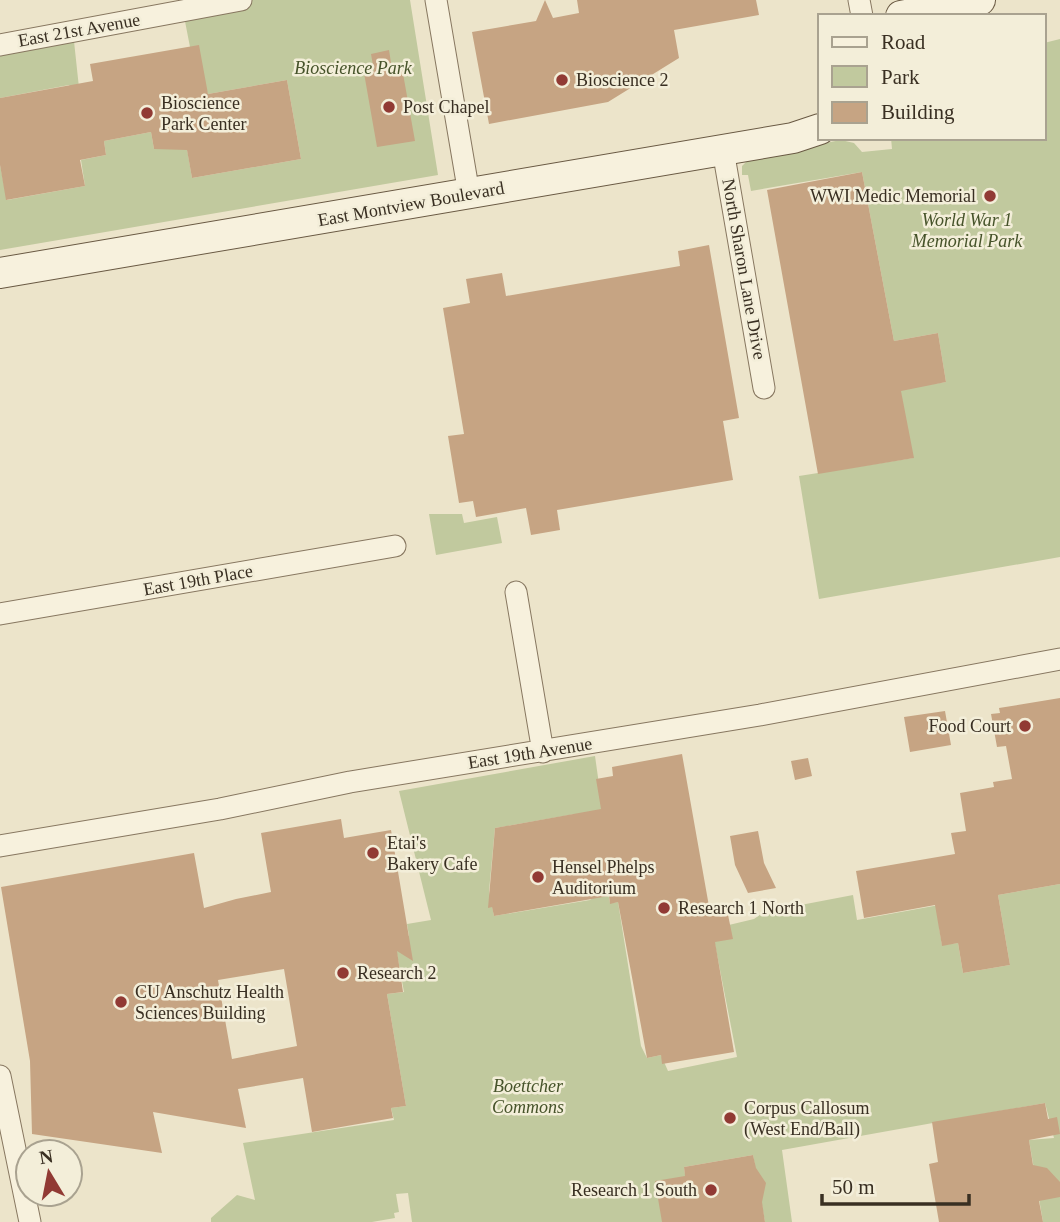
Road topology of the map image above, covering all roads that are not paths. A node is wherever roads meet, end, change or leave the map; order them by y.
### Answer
1 (241, 0) edge
2 (436, 0) edge
3 (980, 0) edge
4 (911, 14) edge
5 (0, 45) edge
6 (818, 130) edge
7 (723, 150) junction
8 (469, 194) junction
9 (0, 273) edge
10 (764, 388) dead end
11 (395, 546) dead end
12 (516, 592) dead end
13 (0, 614) edge
14 (1060, 659) edge
15 (543, 752) junction
16 (0, 846) edge
17 (0, 1076) edge
18 (30, 1222) edge

1 - 5 street, East 21st Avenue
2 - 8 street
3 - 4 street
6 - 7 street, East Montview Boulevard
7 - 8 street, East Montview Boulevard
7 - 10 street, North Sharon Lane Drive
8 - 9 street, East Montview Boulevard
11 - 13 street, East 19th Place
12 - 15 street
14 - 15 street, East 19th Avenue
15 - 16 street, East 19th Avenue
17 - 18 street

